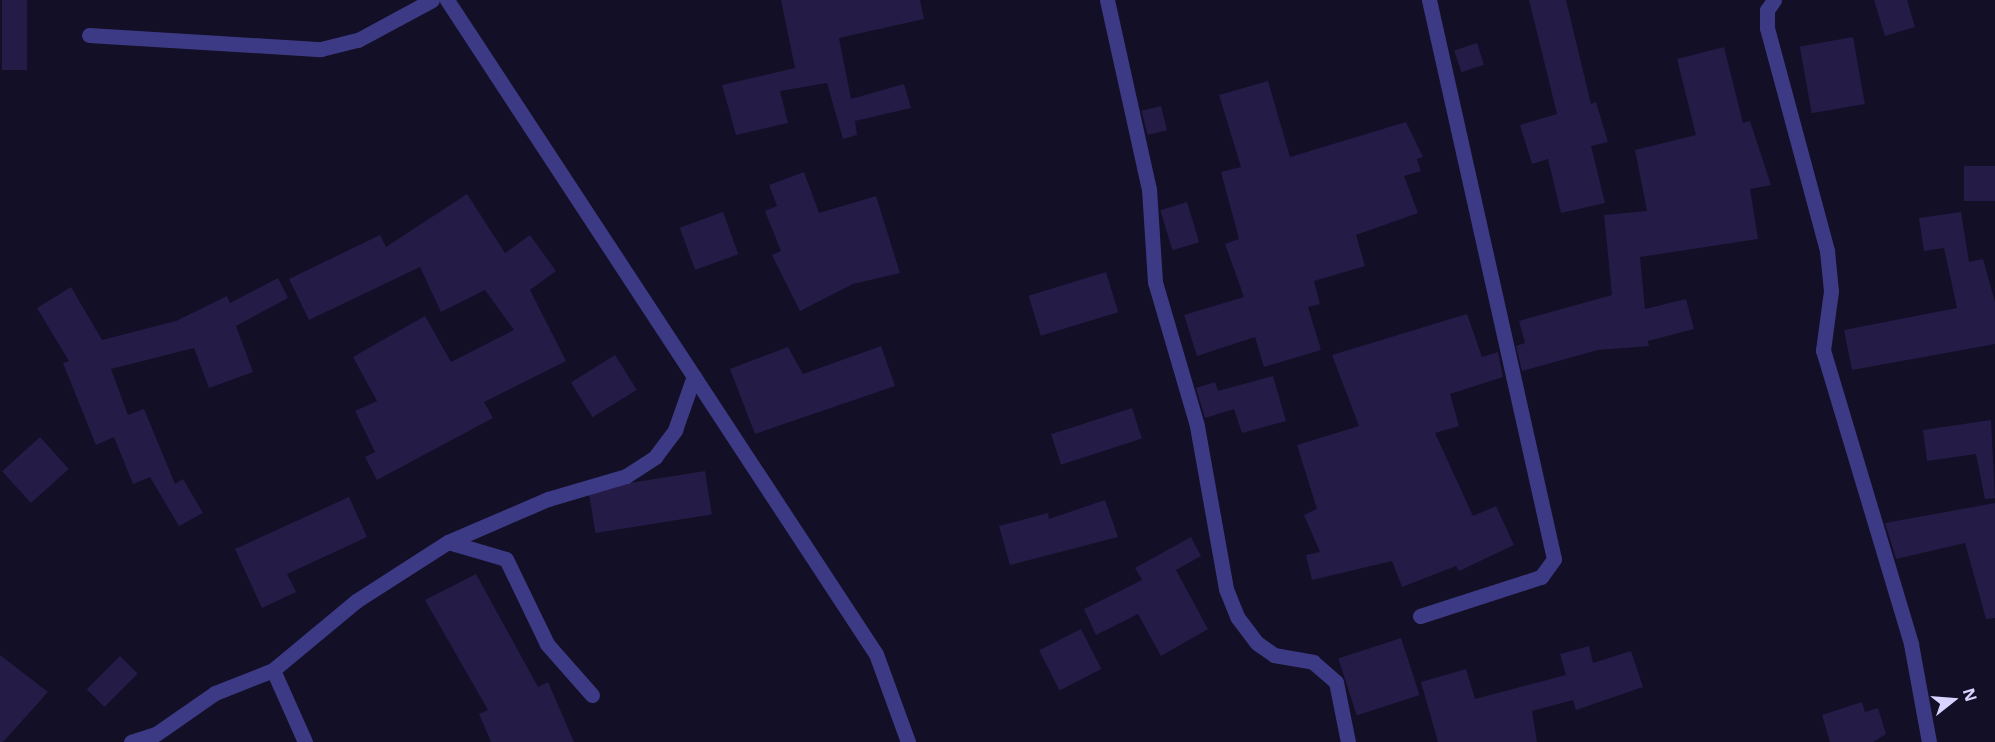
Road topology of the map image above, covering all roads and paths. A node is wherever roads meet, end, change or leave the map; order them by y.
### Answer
1 (432, 0) edge
2 (447, 0) edge
3 (1107, 0) edge
4 (1429, 0) edge
5 (1774, 0) edge
6 (89, 35) dead end
7 (694, 376) junction
8 (448, 542) junction
9 (1420, 616) dead end
10 (273, 670) junction
11 (592, 694) dead end
12 (131, 742) edge
13 (305, 742) edge
14 (908, 742) edge
15 (1348, 742) edge
16 (1929, 742) edge

1 - 6 street
2 - 7 street
3 - 15 street
4 - 9 street
5 - 16 street
7 - 8 street
7 - 14 street
8 - 10 street
8 - 11 street
10 - 12 street
10 - 13 street

